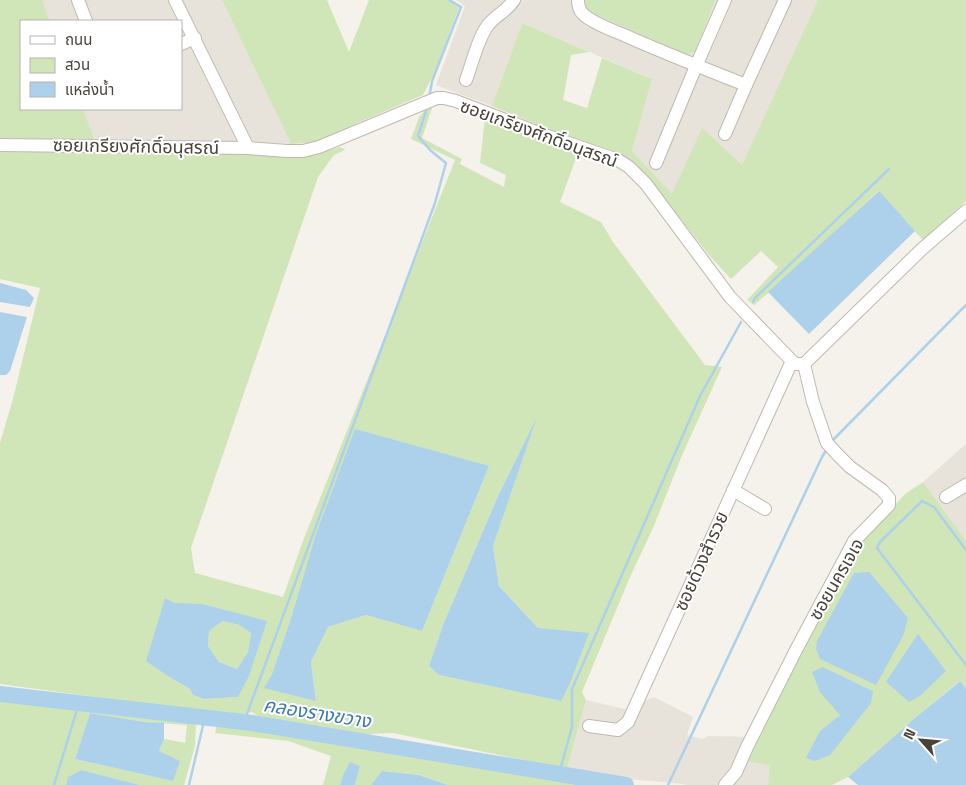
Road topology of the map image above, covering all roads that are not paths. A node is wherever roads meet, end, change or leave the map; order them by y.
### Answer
1 (78, 0) edge
2 (175, 0) edge
3 (514, 0) edge
4 (578, 0) edge
5 (725, 0) edge
6 (785, 0) edge
7 (86, 20) edge
8 (195, 38) junction
9 (182, 44) edge
10 (696, 66) junction
11 (466, 80) dead end
12 (746, 85) junction
13 (725, 134) dead end
14 (0, 145) edge
15 (248, 148) junction
16 (656, 163) dead end
17 (966, 210) edge
18 (798, 362) junction
19 (966, 485) edge
20 (733, 490) junction
21 (946, 497) dead end
22 (765, 509) dead end
23 (589, 726) dead end
24 (724, 785) edge

1 - 7 street
2 - 8 street
3 - 11 street
4 - 10 street
5 - 10 street
6 - 12 street
8 - 9 street
8 - 15 street
10 - 12 street
10 - 16 street
12 - 13 street
14 - 15 street, ซอยเกรียงศักดิ์อนุสรณ์
15 - 18 street, ซอยเกรียงศักดิ์อนุสรณ์
17 - 18 street
18 - 20 street, ซอยด้วงสำรวย
18 - 24 street, ซอยนครเจเจ
19 - 21 street
20 - 22 street
20 - 23 street, ซอยด้วงสำรวย

